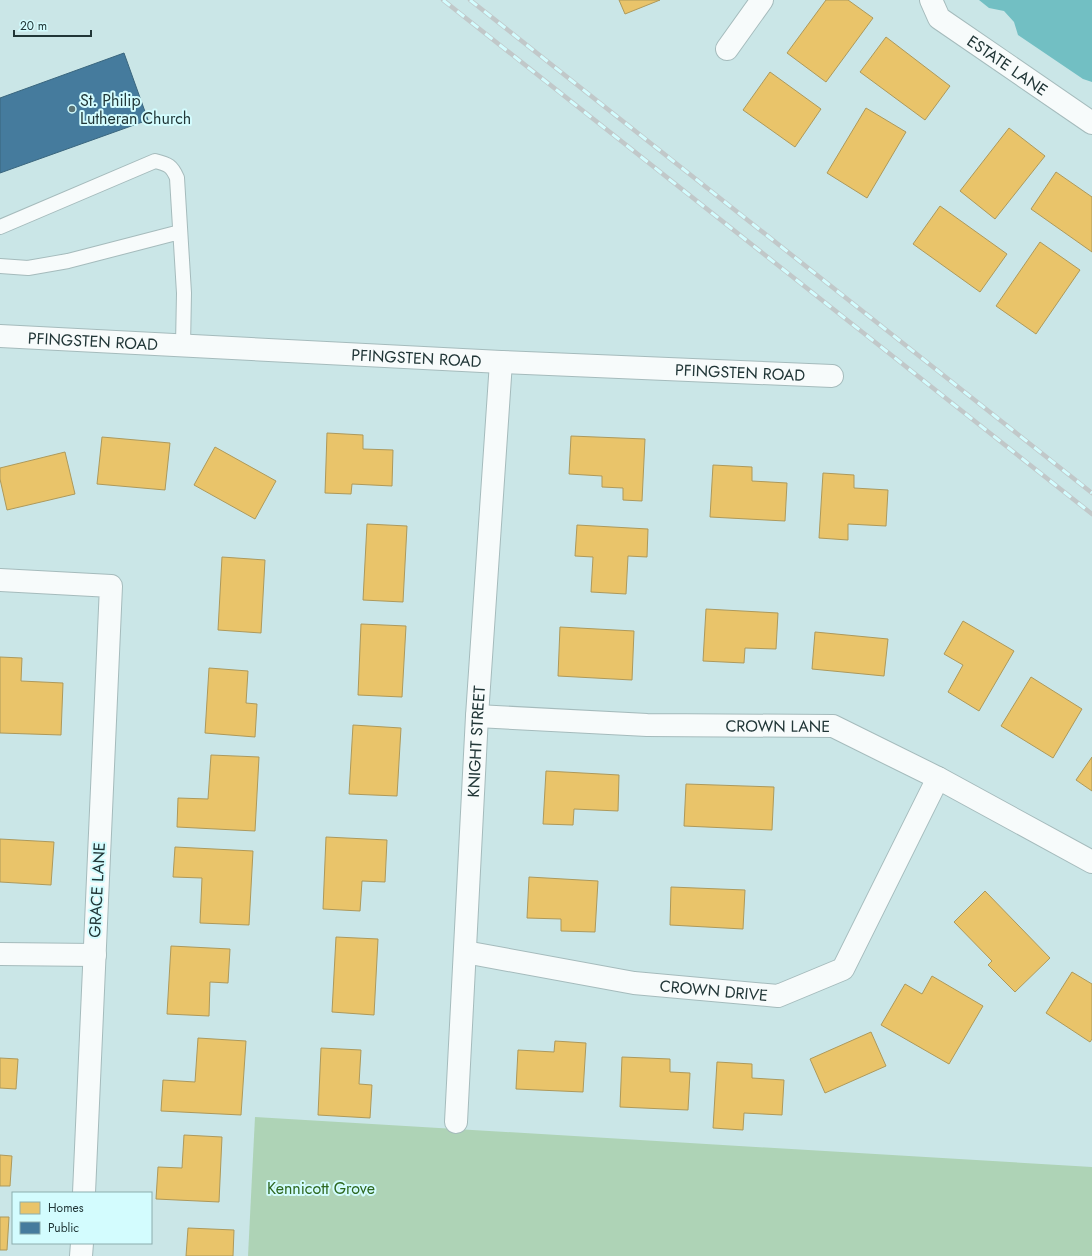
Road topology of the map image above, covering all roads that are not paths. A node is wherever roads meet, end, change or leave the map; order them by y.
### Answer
1 (762, 0) edge
2 (931, 0) edge
3 (727, 49) dead end
4 (1092, 123) edge
5 (0, 227) edge
6 (180, 232) junction
7 (0, 266) edge
8 (0, 336) edge
9 (183, 345) junction
10 (501, 362) junction
11 (832, 376) dead end
12 (0, 580) edge
13 (478, 716) junction
14 (938, 778) junction
15 (1092, 862) edge
16 (465, 952) junction
17 (0, 954) edge
18 (95, 955) junction
19 (456, 1122) dead end
20 (84, 1192) edge
21 (82, 1244) edge
22 (81, 1256) edge

1 - 3 street
2 - 4 street, ESTATE LANE
5 - 6 lane
6 - 7 lane
6 - 9 lane
8 - 9 street, PFINGSTEN ROAD
9 - 10 street, PFINGSTEN ROAD
10 - 11 street, PFINGSTEN ROAD
10 - 13 street, KNIGHT STREET
12 - 18 street, GRACE LANE
13 - 14 street, CROWN LANE
13 - 16 street, KNIGHT STREET
14 - 15 street, CROWN LANE
14 - 16 street, CROWN DRIVE
16 - 19 street, KNIGHT STREET
17 - 18 street
18 - 20 street, GRACE LANE
21 - 22 street

